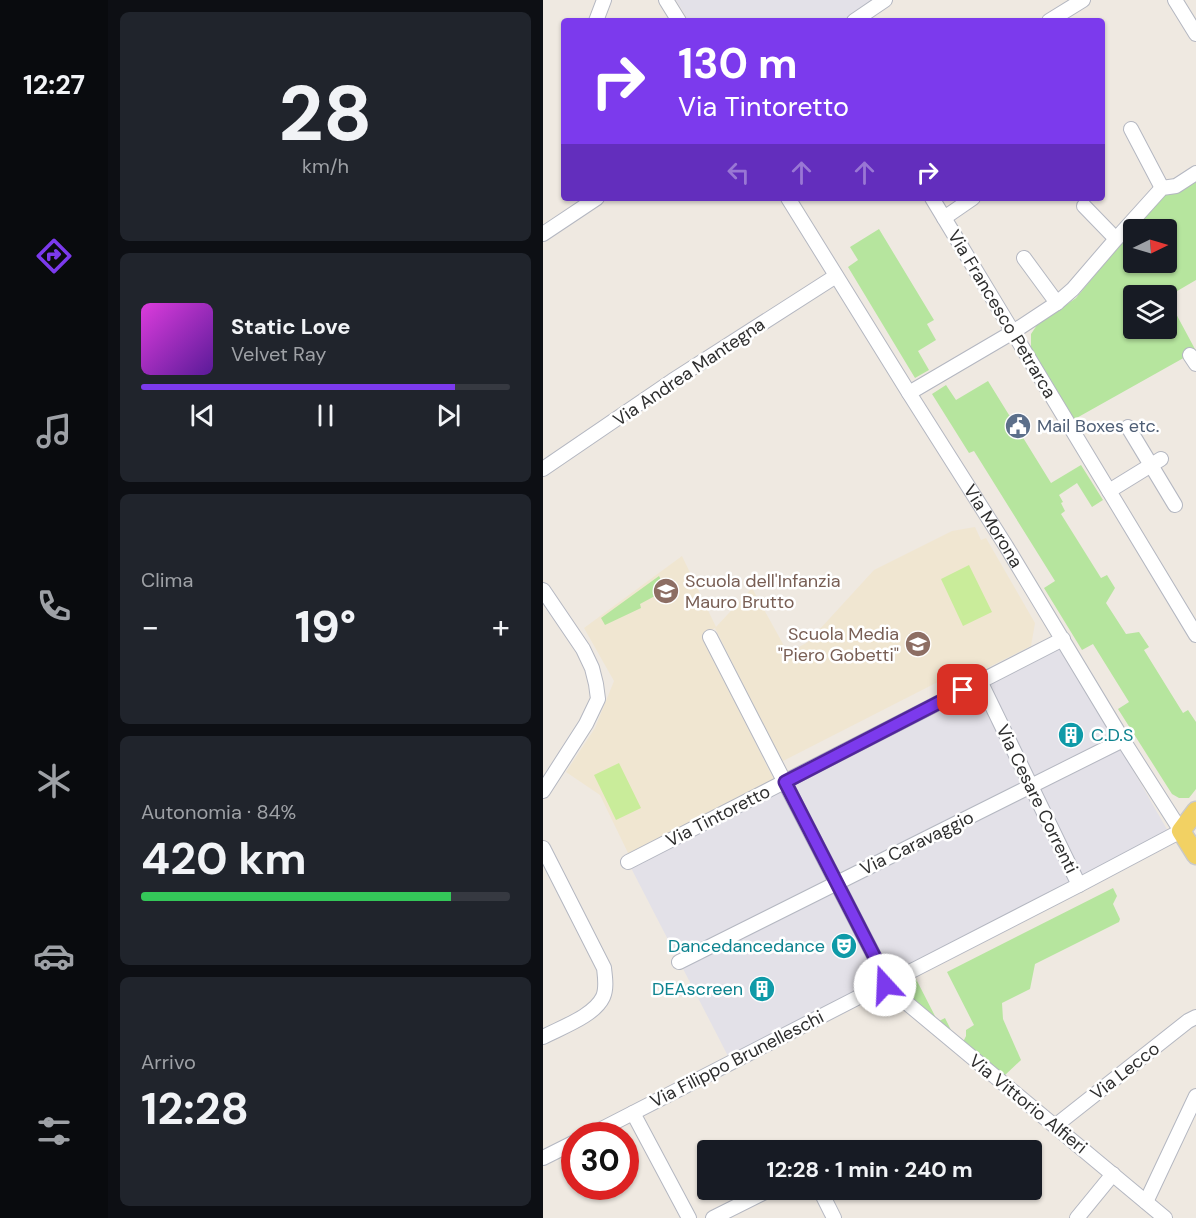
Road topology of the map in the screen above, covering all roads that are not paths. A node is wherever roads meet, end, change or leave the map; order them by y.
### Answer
1 (604, 0) edge
2 (666, 0) edge
3 (885, 0) edge
4 (1083, 0) edge
5 (1175, 0) edge
6 (597, 18) edge
7 (677, 18) edge
8 (858, 18) edge
9 (1054, 18) edge
10 (1196, 34) edge
11 (1131, 129) dead end
12 (1196, 173) edge
13 (1162, 188) junction
14 (592, 201) edge
15 (790, 201) edge
16 (934, 201) edge
17 (969, 201) edge
18 (1084, 206) dead end
19 (944, 218) junction
20 (543, 234) edge
21 (1116, 239) junction
22 (1025, 258) dead end
23 (836, 276) junction
24 (1057, 303) junction
25 (1013, 332) junction
26 (909, 393) junction
27 (1128, 427) dead end
28 (1156, 462) junction
29 (543, 469) edge
30 (1109, 491) junction
31 (1175, 505) dead end
32 (546, 599) edge
33 (1195, 631) edge
34 (710, 637) dead end
35 (1063, 639) junction
36 (980, 681) junction
37 (1123, 740) junction
38 (785, 782) junction
39 (1031, 787) junction
40 (543, 791) edge
41 (1196, 811) edge
42 (1181, 831) junction
43 (543, 848) edge
44 (1196, 855) edge
45 (628, 862) dead end
46 (836, 882) junction
47 (1079, 885) junction
48 (679, 962) dead end
49 (889, 983) junction
50 (1196, 1017) edge
51 (543, 1037) edge
52 (1196, 1096) edge
53 (636, 1119) junction
54 (628, 1122) edge
55 (1055, 1126) junction
56 (561, 1149) edge
57 (543, 1158) edge
58 (1113, 1174) junction
59 (749, 1200) edge
60 (825, 1200) edge
61 (1146, 1202) junction
62 (689, 1218) edge
63 (713, 1218) edge
64 (834, 1218) edge
65 (1077, 1218) edge
66 (1165, 1218) edge

1 - 6 street
2 - 7 street
3 - 8 street
4 - 9 street
5 - 10 street
11 - 13 street
12 - 13 street
13 - 21 street
14 - 20 street
15 - 23 street, Via Morona
16 - 19 street, Via Francesco Petrarca
17 - 19 street
18 - 21 street
19 - 25 street, Via Francesco Petrarca
21 - 24 street
22 - 24 street
23 - 26 street, Via Morona
23 - 29 street, Via Andrea Mantegna
24 - 25 street
25 - 26 street
25 - 30 street, Via Francesco Petrarca
26 - 35 street, Via Morona
27 - 28 street
28 - 30 street
28 - 31 street
30 - 33 street, Via Francesco Petrarca
32 - 40 street
34 - 38 street
35 - 36 street, Via Tintoretto
35 - 37 street, Via Morona
36 - 38 street, Via Tintoretto
36 - 39 street, Via Cesare Correnti
37 - 39 street, Via Caravaggio
37 - 42 street, Via Morona
38 - 45 street, Via Tintoretto
38 - 46 street
39 - 46 street, Via Caravaggio
39 - 47 street, Via Cesare Correnti
41 - 42 main road
42 - 44 main road, Via Morona
42 - 47 street, Via Filippo Brunelleschi
43 - 51 street
46 - 48 street, Via Caravaggio
46 - 49 street
47 - 49 street, Via Filippo Brunelleschi
49 - 53 street, Via Filippo Brunelleschi
49 - 55 street, Via Vittorio Alfieri
50 - 55 street, Via Lecco
52 - 61 street
53 - 54 street, Via Filippo Brunelleschi
53 - 62 street
55 - 58 street, Via Vittorio Alfieri
56 - 57 street
58 - 61 street, Via Vittorio Alfieri
58 - 65 street
59 - 63 street
60 - 64 street
61 - 66 street, Via Vittorio Alfieri

